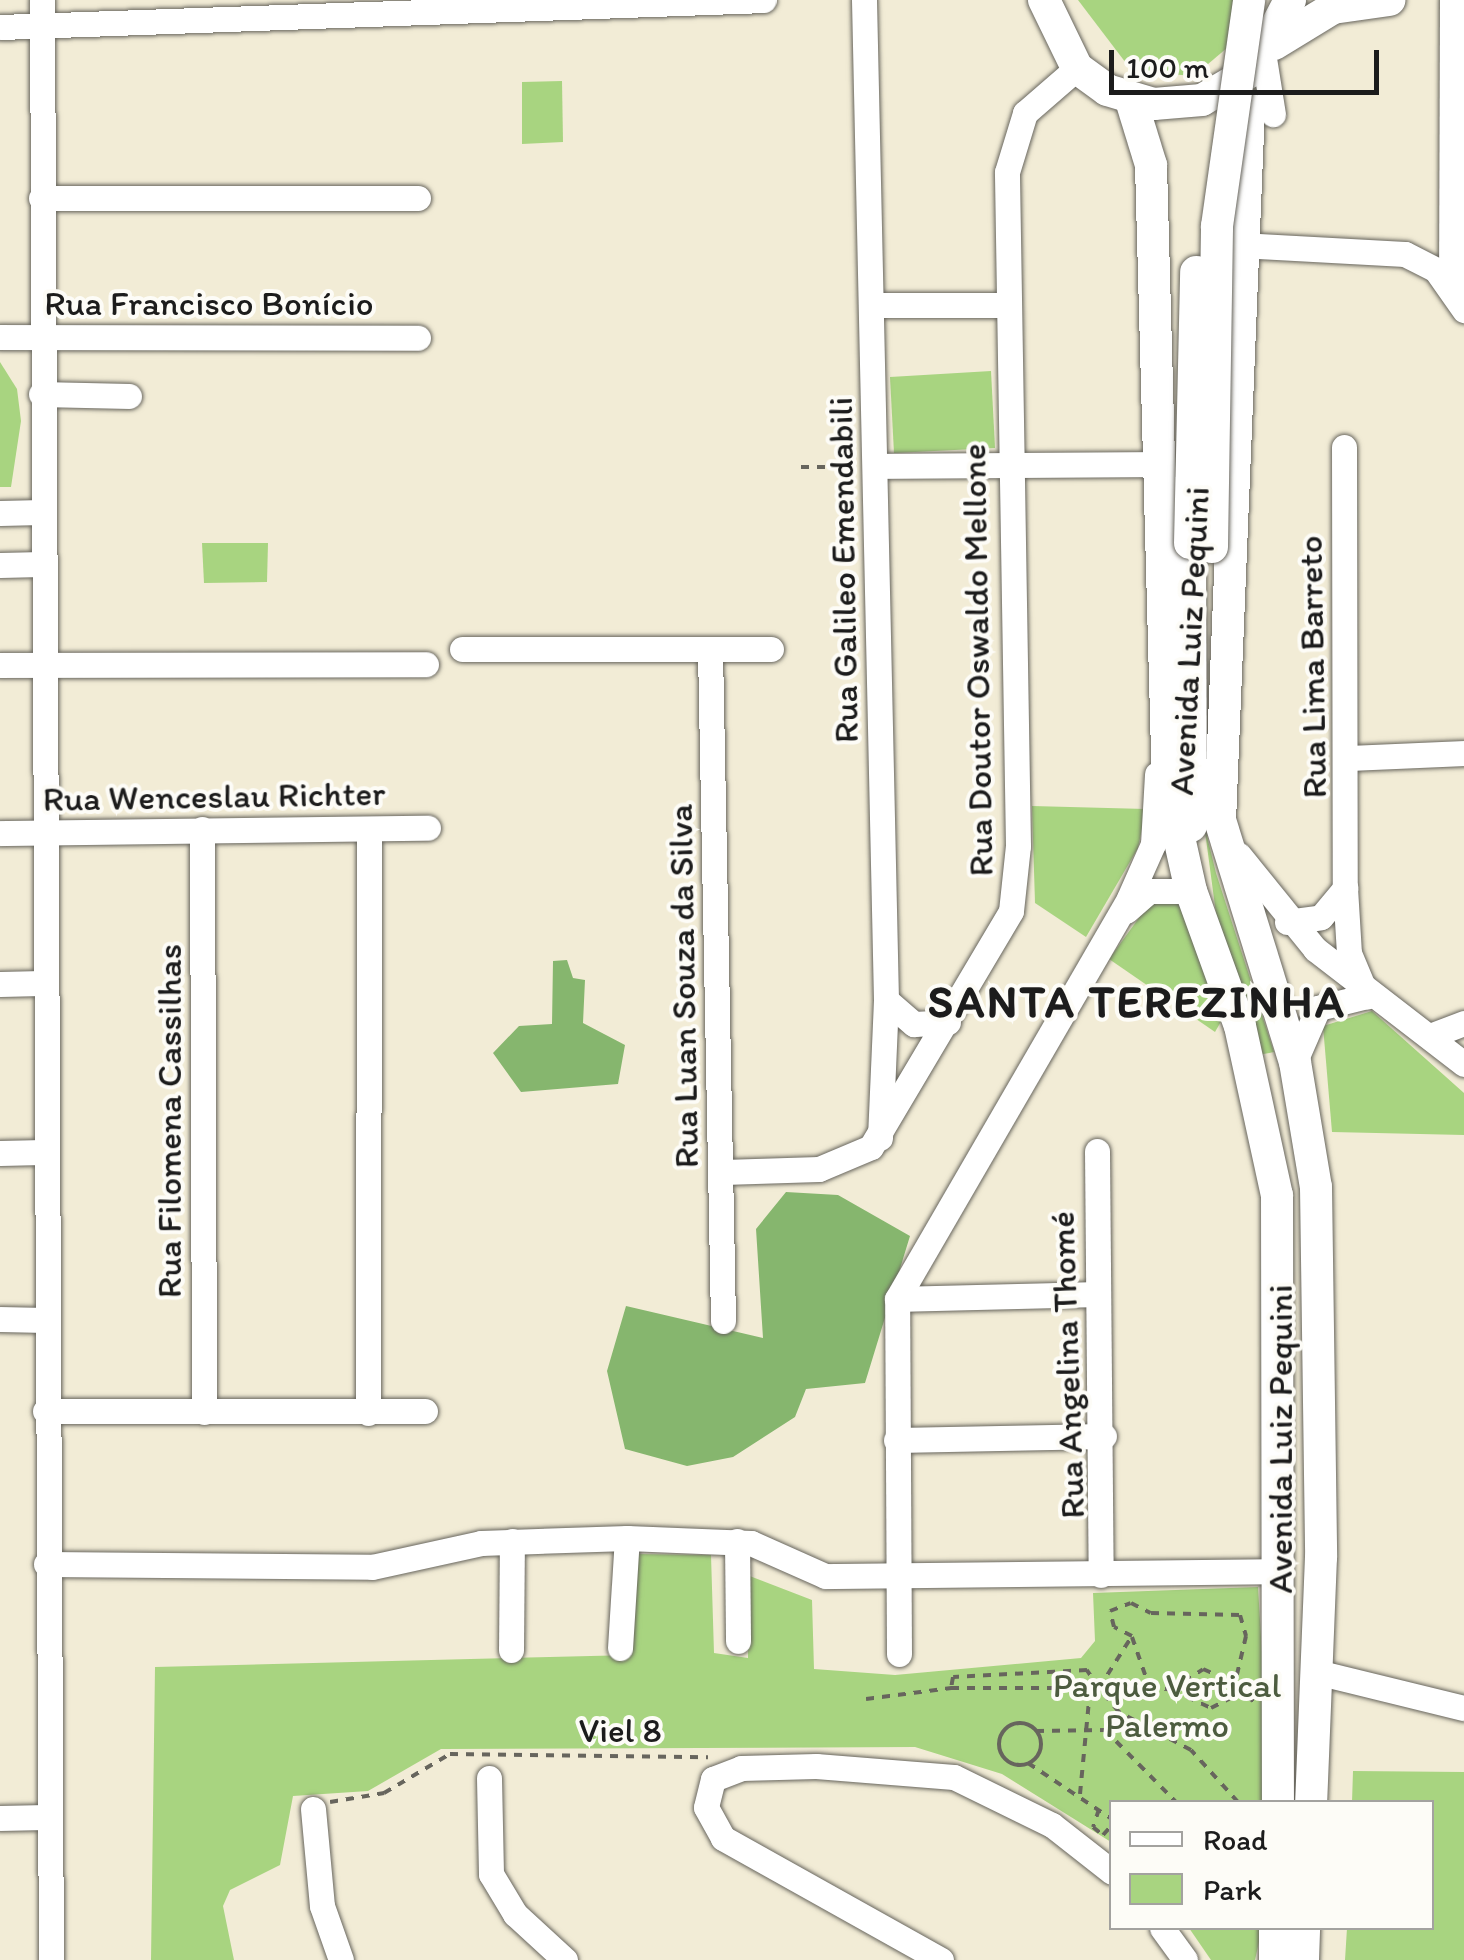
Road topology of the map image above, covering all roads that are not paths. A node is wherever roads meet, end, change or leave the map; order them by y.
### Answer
1 (42, 0) edge
2 (764, 0) edge
3 (864, 0) edge
4 (1228, 0) edge
5 (1249, 0) edge
6 (1290, 0) edge
7 (1389, 0) edge
8 (1452, 0) edge
9 (602, 4) edge
10 (1037, 4) edge
11 (448, 7) edge
12 (208, 9) edge
13 (0, 27) edge
14 (41, 27) junction
15 (1264, 57) junction
16 (1077, 68) junction
17 (1131, 100) junction
18 (1273, 114) dead end
19 (42, 198) junction
20 (418, 198) dead end
21 (1240, 245) junction
22 (1458, 299) edge
23 (872, 305) junction
24 (1007, 305) junction
25 (0, 337) edge
26 (41, 338) junction
27 (418, 338) dead end
28 (41, 394) junction
29 (128, 396) dead end
30 (1344, 446) dead end
31 (1010, 464) junction
32 (1154, 464) junction
33 (876, 466) junction
34 (42, 512) junction
35 (0, 513) edge
36 (1202, 545) junction
37 (0, 564) edge
38 (42, 564) junction
39 (462, 648) dead end
40 (771, 649) dead end
41 (710, 650) junction
42 (0, 664) edge
43 (43, 664) junction
44 (426, 664) dead end
45 (1163, 669) junction
46 (1218, 732) junction
47 (1464, 753) edge
48 (1350, 758) junction
49 (1220, 820) junction
50 (428, 828) dead end
51 (202, 829) junction
52 (369, 829) junction
53 (0, 832) edge
54 (40, 833) junction
55 (1345, 888) junction
56 (1191, 891) junction
57 (1115, 921) junction
58 (1287, 922) junction
59 (0, 984) edge
60 (42, 984) junction
61 (1367, 996) junction
62 (886, 1000) junction
63 (948, 1022) junction
64 (1464, 1023) edge
65 (1430, 1036) junction
66 (1295, 1062) junction
67 (1464, 1064) edge
68 (880, 1138) junction
69 (1097, 1151) dead end
70 (43, 1152) junction
71 (0, 1153) edge
72 (723, 1172) junction
73 (1097, 1294) junction
74 (897, 1299) junction
75 (0, 1320) edge
76 (44, 1320) junction
77 (724, 1321) dead end
78 (1277, 1393) junction
79 (45, 1411) junction
80 (425, 1411) dead end
81 (204, 1412) junction
82 (368, 1412) junction
83 (1104, 1436) junction
84 (896, 1440) junction
85 (626, 1538) junction
86 (512, 1541) junction
87 (738, 1541) junction
88 (1322, 1557) junction
89 (46, 1564) junction
90 (1280, 1571) junction
91 (1101, 1576) junction
92 (898, 1577) junction
93 (738, 1641) dead end
94 (620, 1648) dead end
95 (510, 1650) dead end
96 (899, 1654) dead end
97 (1317, 1672) junction
98 (1464, 1708) edge
99 (493, 1766) road end
100 (1278, 1800) edge
101 (1311, 1800) edge
102 (312, 1810) road end
103 (45, 1817) junction
104 (0, 1818) edge
105 (1109, 1870) edge
106 (1163, 1930) edge
107 (1276, 1930) edge
108 (1304, 1930) edge
109 (51, 1960) edge
110 (341, 1960) edge
111 (565, 1960) edge
112 (941, 1960) edge
113 (1185, 1960) edge
114 (1275, 1960) edge
115 (1302, 1960) edge

1 - 14 street
2 - 9 street
3 - 23 street, Rua Galileo Emendabili
4 - 36 main road, bridge
5 - 36 main road, bridge
6 - 15 main road, Avenida Luiz Pequini
7 - 15 main road
8 - 22 street
9 - 11 street
10 - 16 main road
11 - 12 street
12 - 14 street
13 - 14 street
14 - 19 street
15 - 17 main road
15 - 18 street
15 - 21 main road, Avenida Luiz Pequini
16 - 17 main road
16 - 24 street, Rua Doutor Oswaldo Mellone
17 - 32 main road, Avenida Luiz Pequini
19 - 20 street
19 - 26 street
21 - 22 street
21 - 46 main road, Avenida Luiz Pequini
23 - 24 street
23 - 33 street, Rua Galileo Emendabili
24 - 31 street, Rua Doutor Oswaldo Mellone
25 - 26 street, Rua Francisco Bonício
26 - 27 street, Rua Francisco Bonício
26 - 28 street
28 - 29 street
28 - 34 street
30 - 48 street, Rua Lima Barreto
31 - 32 street
31 - 33 street
31 - 63 street, Rua Doutor Oswaldo Mellone
32 - 45 main road, Avenida Luiz Pequini
33 - 62 street, Rua Galileo Emendabili
34 - 35 street
34 - 38 street
36 - 46 main road
36 - 56 main road
37 - 38 street
38 - 43 street
39 - 41 street
40 - 41 street
41 - 72 street, Rua Luan Souza da Silva
42 - 43 street
43 - 44 street
43 - 54 street
45 - 56 main road, Avenida Luiz Pequini
45 - 57 street
46 - 49 main road, Avenida Luiz Pequini
47 - 48 street
48 - 55 street, Rua Lima Barreto
49 - 58 street
49 - 66 main road, Avenida Luiz Pequini
50 - 52 street, Rua Wenceslau Richter
51 - 52 street, Rua Wenceslau Richter
51 - 54 street, Rua Wenceslau Richter
51 - 81 street, Rua Filomena Cassilhas
52 - 82 street
53 - 54 street, Rua Wenceslau Richter
54 - 60 street
55 - 58 street
55 - 61 street, Rua Lima Barreto
56 - 57 street
56 - 78 main road, Avenida Luiz Pequini
57 - 74 street
58 - 61 street
59 - 60 street
60 - 70 street
61 - 65 street
61 - 66 street
62 - 63 street
62 - 68 street, Rua Galileo Emendabili
63 - 68 street, Rua Doutor Oswaldo Mellone
64 - 65 street
65 - 67 street
66 - 88 main road, Avenida Luiz Pequini
68 - 72 street
69 - 73 street, Rua Angelina Thomé
70 - 71 street
70 - 76 street
72 - 77 street, Rua Luan Souza da Silva
73 - 74 street
73 - 83 street, Rua Angelina Thomé
74 - 84 street
75 - 76 street
76 - 79 street
78 - 88 main road
78 - 90 main road, Avenida Luiz Pequini
79 - 81 street
79 - 89 street
80 - 82 street
81 - 82 street
83 - 84 street
83 - 91 street, Rua Angelina Thomé
84 - 92 street
85 - 86 street
85 - 87 street
85 - 94 street
86 - 89 street
86 - 95 street
87 - 92 street
87 - 93 street
88 - 97 main road, Avenida Luiz Pequini
89 - 103 street
90 - 91 street
90 - 100 main road, Avenida Luiz Pequini
91 - 92 street
92 - 96 street
97 - 98 street
97 - 101 main road, Avenida Luiz Pequini
99 - 111 street
102 - 110 street
103 - 104 street
103 - 109 street
105 - 112 street
106 - 113 street
107 - 114 main road
108 - 115 main road

